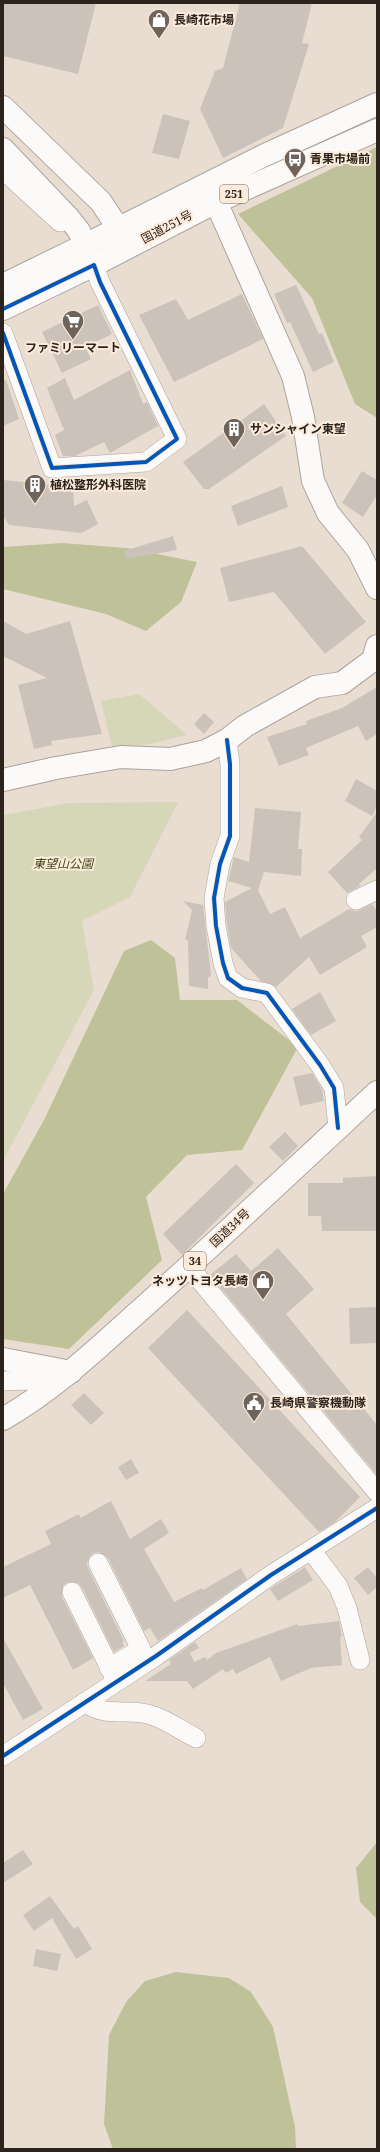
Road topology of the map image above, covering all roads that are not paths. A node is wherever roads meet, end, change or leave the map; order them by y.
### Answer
1 (377, 104) edge
2 (3, 108) edge
3 (377, 130) edge
4 (3, 149) edge
5 (3, 170) edge
6 (216, 202) junction
7 (118, 228) junction
8 (85, 245) junction
9 (125, 249) junction
10 (94, 265) junction
11 (3, 285) edge
12 (3, 309) edge
13 (3, 334) edge
14 (377, 588) edge
15 (377, 646) edge
16 (226, 740) junction
17 (3, 780) edge
18 (377, 890) edge
19 (356, 900) dead end
20 (377, 1092) edge
21 (338, 1128) junction
22 (189, 1266) junction
23 (3, 1359) edge
24 (71, 1372) junction
25 (3, 1381) edge
26 (53, 1386) junction
27 (3, 1419) edge
28 (377, 1492) edge
29 (377, 1508) edge
30 (311, 1550) junction
31 (98, 1563) dead end
32 (72, 1592) dead end
33 (360, 1660) dead end
34 (113, 1675) junction
35 (85, 1702) junction
36 (196, 1738) dead end
37 (3, 1756) edge

1 - 7 main road, 国道251号 / 251
2 - 7 main road
3 - 6 main road, 国道251号 / 251
4 - 8 main road
5 - 8 street
6 - 9 main road, 国道251号 / 251
6 - 14 main road
7 - 8 main road, 国道251号
7 - 9 main road
8 - 10 main road
8 - 11 main road, 国道251号
9 - 10 main road, 国道251号 / 251
10 - 12 main road, 国道251号
10 - 13 street
15 - 16 main road
16 - 17 main road
16 - 21 street
18 - 19 street
20 - 21 main road, 国道34号 / 34
21 - 22 main road, 国道34号 / 34
22 - 24 main road, 国道34号 / 34
22 - 28 street
23 - 24 main road
24 - 26 main road, 国道34号 / 34
25 - 26 street
26 - 27 main road, 国道34号 / 34
29 - 30 street
30 - 33 street
30 - 34 street
31 - 34 street
32 - 34 street
34 - 35 street
35 - 36 street
35 - 37 street

